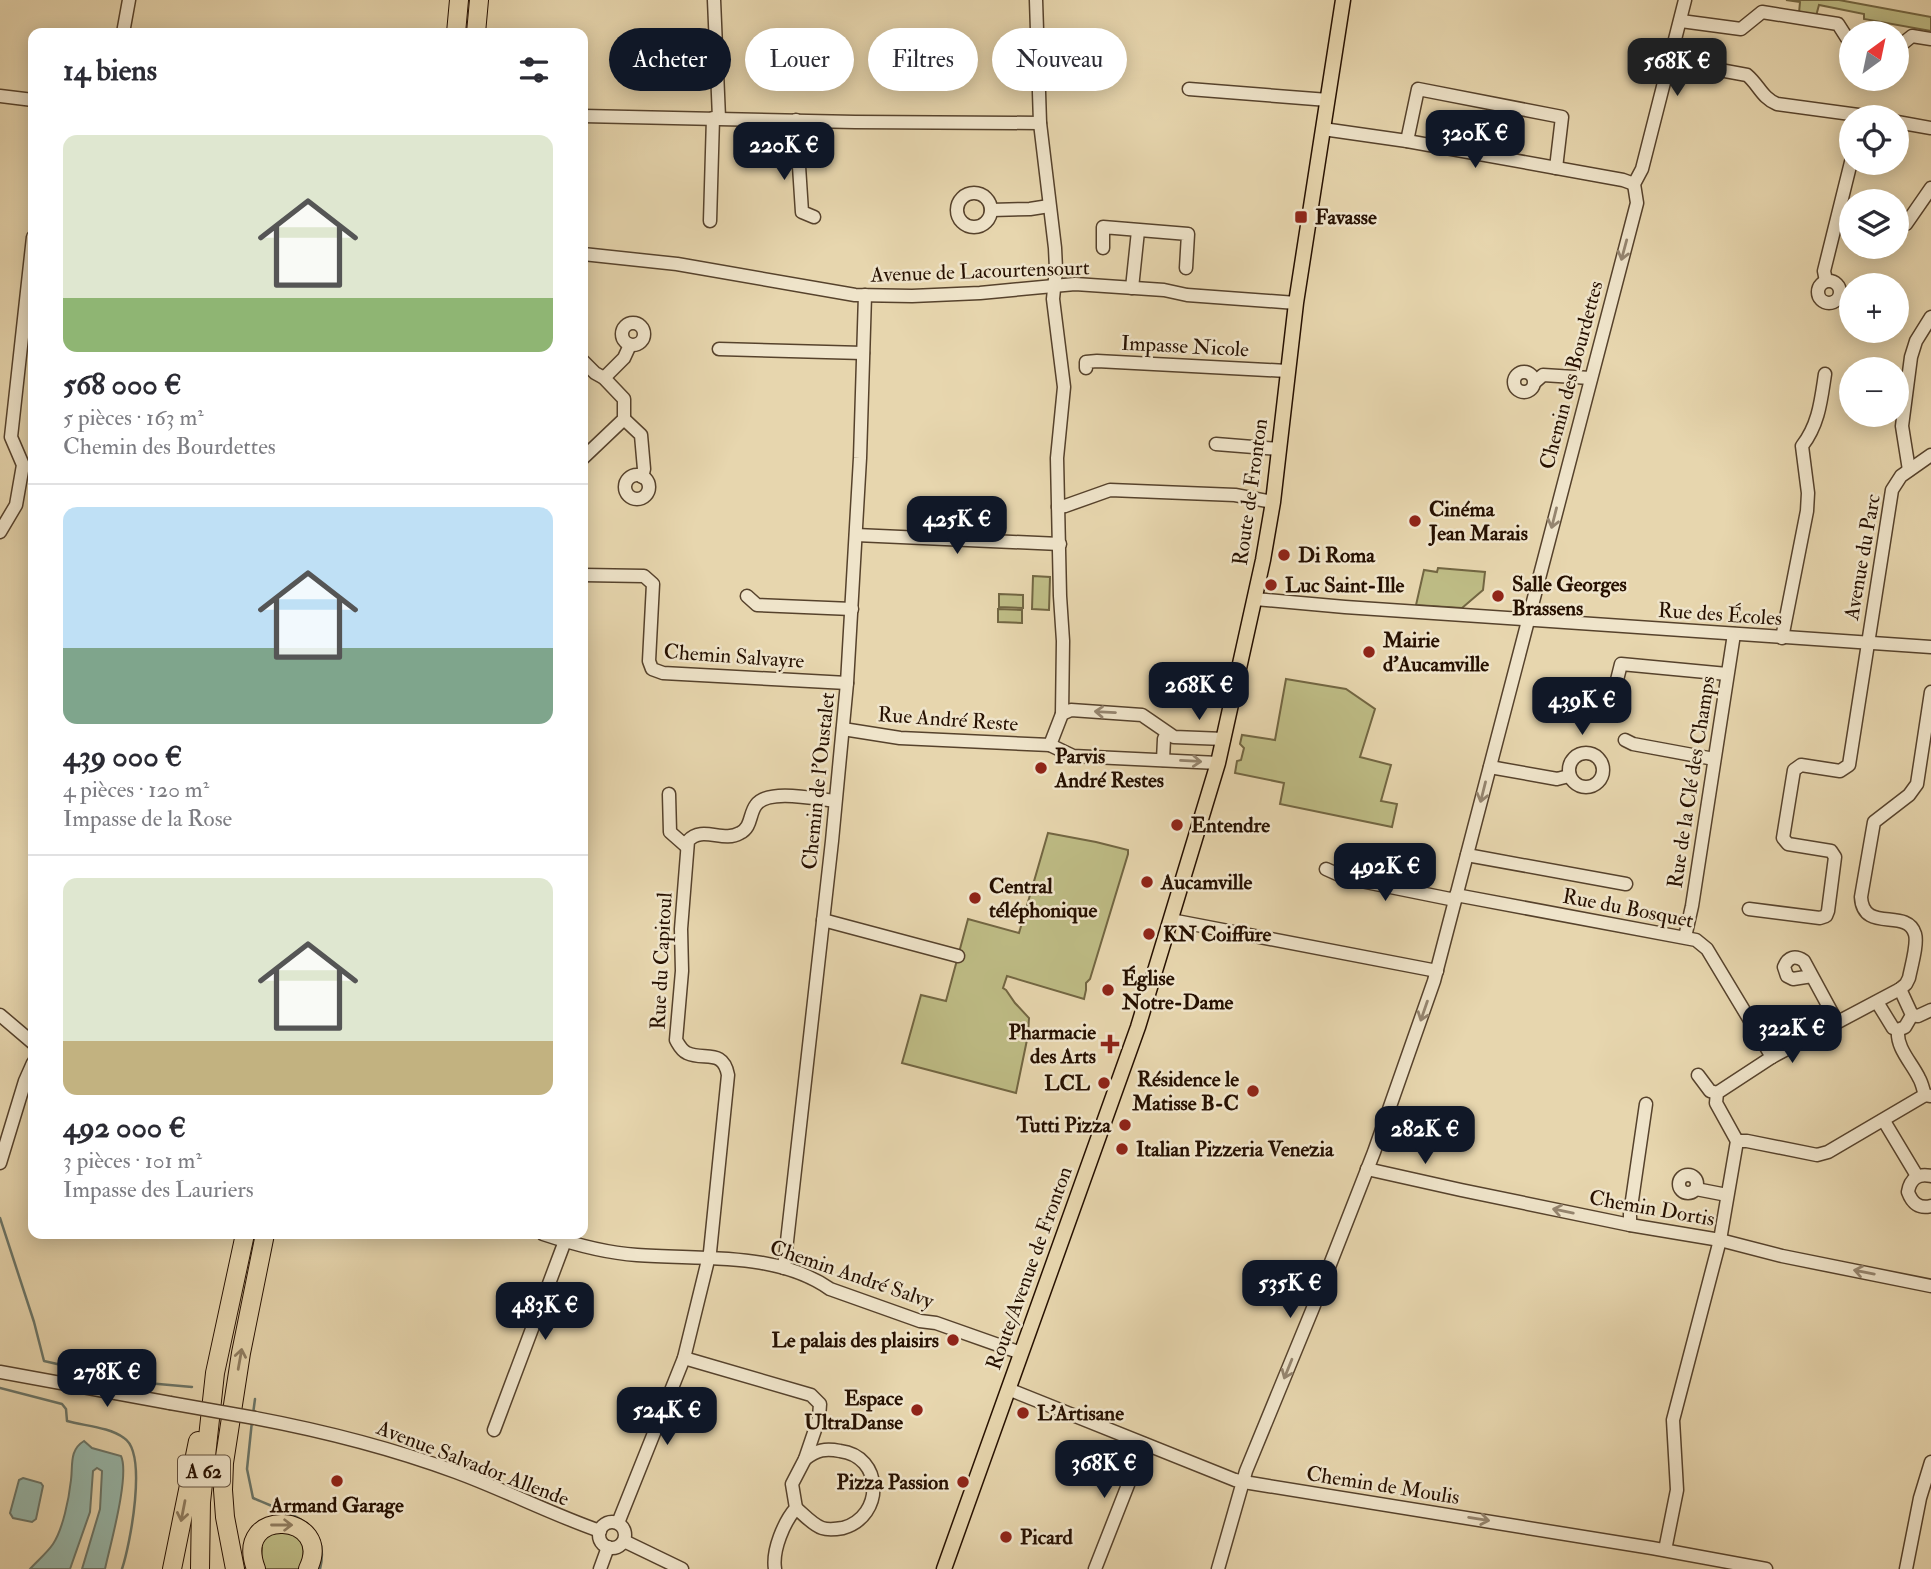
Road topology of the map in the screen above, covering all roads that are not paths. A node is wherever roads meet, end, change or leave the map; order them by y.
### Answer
1 (130, 0) edge
2 (459, 0) edge
3 (479, 0) edge
4 (714, 0) edge
5 (1036, 0) edge
6 (1343, 0) edge
7 (1685, 0) edge
8 (1681, 20) junction
9 (1839, 24) edge
10 (124, 28) edge
11 (456, 28) edge
12 (476, 28) edge
13 (1909, 38) edge
14 (1931, 39) edge
15 (1671, 61) junction
16 (1189, 89) dead end
17 (0, 96) edge
18 (28, 99) edge
19 (1328, 100) junction
20 (1839, 113) edge
21 (588, 117) edge
22 (716, 118) junction
23 (796, 120) junction
24 (1040, 123) junction
25 (1909, 124) edge
26 (1931, 128) edge
27 (1323, 129) junction
28 (1407, 141) junction
29 (1556, 168) junction
30 (1634, 184) junction
31 (1931, 188) edge
32 (1049, 206) junction
33 (991, 210) dead end
34 (814, 217) dead end
35 (1909, 220) edge
36 (710, 221) dead end
37 (1138, 231) junction
38 (1839, 232) edge
39 (1103, 248) dead end
40 (588, 255) edge
41 (1186, 268) dead end
42 (1826, 281) dead end
43 (28, 282) edge
44 (1055, 285) junction
45 (1132, 288) junction
46 (865, 295) junction
47 (1296, 303) junction
48 (1931, 317) edge
49 (630, 345) dead end
50 (719, 349) dead end
51 (863, 353) junction
52 (588, 366) edge
53 (1086, 368) dead end
54 (1287, 372) junction
55 (1825, 374) dead end
56 (604, 378) junction
57 (1590, 378) junction
58 (1535, 382) dead end
59 (624, 419) junction
60 (1216, 444) dead end
61 (1279, 449) junction
62 (588, 453) edge
63 (1931, 455) edge
64 (1909, 470) junction
65 (642, 477) dead end
66 (1273, 502) junction
67 (1058, 507) junction
68 (0, 532) edge
69 (856, 536) junction
70 (1060, 544) junction
71 (588, 575) edge
72 (747, 596) dead end
73 (1255, 599) junction
74 (852, 609) junction
75 (1527, 619) junction
76 (1734, 634) junction
77 (1783, 638) junction
78 (1867, 642) junction
79 (1931, 648) edge
80 (1727, 674) junction
81 (1617, 680) dead end
82 (847, 683) junction
83 (1931, 692) edge
84 (1062, 714) junction
85 (843, 729) junction
86 (1167, 733) junction
87 (1224, 739) junction
88 (1625, 740) dead end
89 (1050, 745) junction
90 (1714, 759) junction
91 (1163, 760) junction
92 (1218, 763) junction
93 (1490, 767) junction
94 (1569, 776) dead end
95 (668, 794) dead end
96 (835, 800) junction
97 (687, 848) junction
98 (1467, 855) junction
99 (1326, 869) dead end
100 (1626, 884) dead end
101 (1456, 898) junction
102 (1749, 909) dead end
103 (823, 920) junction
104 (1171, 920) junction
105 (1685, 937) junction
106 (958, 956) dead end
107 (1437, 971) junction
108 (1812, 976) dead end
109 (1152, 981) joint
110 (1900, 989) junction
111 (1877, 1002) junction
112 (1931, 1010) edge
113 (0, 1015) edge
114 (1912, 1015) junction
115 (1837, 1022) junction
116 (1898, 1030) junction
117 (28, 1039) edge
118 (1772, 1057) junction
119 (28, 1074) edge
120 (1698, 1074) dead end
121 (1717, 1093) junction
122 (1928, 1096) edge
123 (1646, 1104) dead end
124 (1884, 1121) junction
125 (1737, 1141) junction
126 (0, 1163) edge
127 (1367, 1169) junction
128 (1917, 1176) junction
129 (1931, 1176) edge
130 (1696, 1189) dead end
131 (1727, 1195) junction
132 (1931, 1206) edge
133 (1630, 1225) junction
134 (244, 1239) edge
135 (264, 1239) edge
136 (559, 1239) edge
137 (1720, 1240) junction
138 (565, 1241) junction
139 (708, 1259) junction
140 (784, 1268) junction
141 (1931, 1286) edge
142 (1021, 1353) junction
143 (684, 1358) junction
144 (0, 1372) edge
145 (215, 1373) junction
146 (1008, 1389) junction
147 (494, 1430) dead end
148 (1143, 1444) junction
149 (805, 1459) junction
150 (1931, 1462) edge
151 (1243, 1482) junction
152 (796, 1508) junction
153 (618, 1523) junction
154 (600, 1531) junction
155 (624, 1541) junction
156 (608, 1547) junction
157 (1665, 1550) junction
158 (172, 1569) edge
159 (200, 1569) edge
160 (235, 1569) edge
161 (256, 1569) edge
162 (308, 1569) edge
163 (600, 1569) edge
164 (682, 1569) edge
165 (775, 1569) edge
166 (944, 1569) edge
167 (1095, 1569) edge
168 (1218, 1569) edge
169 (1766, 1569) edge
170 (1906, 1569) edge

1 - 10 street
2 - 11 highway
3 - 12 highway
4 - 22 street
5 - 24 street
6 - 19 main road, Route de Fronton
7 - 8 street, Chemin des Bourdettes
8 - 9 street
8 - 15 street, Chemin des Bourdettes
13 - 14 street
15 - 20 street
15 - 30 street, Chemin des Bourdettes
16 - 19 street
17 - 18 street
19 - 27 main road, Route de Fronton
21 - 22 street
22 - 23 street
22 - 36 street
23 - 24 street
23 - 34 street
24 - 32 street
25 - 26 street
27 - 28 street
27 - 47 main road, Route de Fronton
28 - 29 street
28 - 29 street
29 - 30 street
30 -> 57 street, Chemin des Bourdettes
31 - 35 street
32 - 33 street
32 - 44 street
37 - 39 street
37 - 41 street
37 - 45 street
38 - 42 street
40 - 46 street, Avenue de Lacourtensourt
43 - 68 street
44 - 45 street, Avenue de Lacourtensourt
44 - 46 street, Avenue de Lacourtensourt
44 - 67 street
45 - 47 street, Avenue de Lacourtensourt
46 - 51 street, Chemin de l'Oustalet
47 - 54 main road, Route de Fronton
48 - 64 street
49 - 56 street
50 - 51 street
51 - 69 street, Chemin de l'Oustalet
52 - 56 street
53 - 54 street, Impasse Nicole
54 - 61 main road, Route de Fronton
55 - 77 street
56 - 59 street
57 - 58 street
57 -> 75 street, Chemin des Bourdettes
59 - 62 street
59 - 65 street
60 - 61 street
61 - 66 main road, Route de Fronton
63 - 64 street, Avenue du Parc
64 - 78 street, Avenue du Parc
66 - 67 street
66 - 73 main road, Route de Fronton
67 - 70 street
69 - 70 street
69 - 74 street, Chemin de l'Oustalet
70 - 84 street
71 - 82 street, Chemin Salvayre
72 - 74 street
73 - 75 street, Rue des Écoles
73 - 87 main road, Route de Fronton
74 - 82 street, Chemin de l'Oustalet
75 - 76 street, Rue des Écoles
75 - 93 street, Chemin des Bourdettes
76 - 77 street, Rue des Écoles
76 - 80 street, Rue de la Clé des Champs
77 - 78 street, Rue des Écoles
78 - 79 street, Rue des Écoles
78 - 102 street, Avenue du Parc
80 - 81 street
80 - 90 street, Rue de la Clé des Champs
82 - 85 street, Chemin de l'Oustalet
83 - 110 street
86 -> 84 street
84 - 89 street
85 - 89 street, Rue André Reste
85 - 96 street, Chemin de l'Oustalet
86 - 87 street
86 - 91 street
87 - 92 main road, Route de Fronton
88 - 90 street
89 - 91 street, Rue André Reste
90 - 105 street, Rue de la Clé des Champs
91 -> 92 street, Rue André Reste
92 - 104 main road, Route de Fronton
93 - 94 street
93 -> 98 street, Chemin des Bourdettes
95 - 97 street
96 - 97 street
96 - 103 street, Chemin de l'Oustalet
97 - 139 street, Rue du Capitoul
98 - 100 street
98 - 101 street, Chemin des Bourdettes
99 - 101 street, Rue du Bosquet
101 - 105 street, Rue du Bosquet
101 - 107 street, Chemin des Bourdettes
103 - 106 street
103 - 140 street, Chemin de l'Oustalet
104 - 107 street
104 - 109 main road, Route de Fronton
105 - 118 street, Rue du Bosquet
107 -> 127 street, Chemin des Bourdettes
108 - 115 street
109 - 142 main road, Route/Avenue de Fronton
110 - 111 street
110 - 114 street
111 - 115 street
111 - 116 street
112 - 114 street
113 - 117 street
114 - 116 street
115 - 118 street
116 - 122 street
118 - 121 street
119 - 126 street
120 - 121 street
121 - 125 street
122 - 124 street
123 - 133 street
124 - 125 street
124 - 128 street
125 - 131 street
133 -> 127 street, Chemin Dortis
127 -> 151 street, Chemin des Bourdettes
128 - 129 street
128 - 132 street
130 - 131 street
131 - 137 street
133 - 137 street, Chemin Dortis
134 - 145 highway, A 62
160 -> 135 highway, A 62
136 - 138 street, Chemin André Salvy
141 -> 137 street, Chemin Dortis
137 - 157 street
138 - 139 street, Chemin André Salvy
138 - 147 street
139 - 140 street, Chemin André Salvy
139 - 143 street, Rue du Capitoul
140 - 142 street, Chemin André Salvy
142 - 146 main road, Route/Avenue de Fronton
143 - 149 street
143 - 153 street, Rue du Capitoul
144 - 154 street, Avenue Salvador Allende, bridge
145 -> 158 highway
145 - 159 highway, A 62
146 - 148 street, Chemin de Moulis
146 - 166 main road, Route/Avenue de Fronton
148 - 151 street, Chemin de Moulis
148 - 167 street
149 - 152 street
149 - 152 street
150 - 170 street
151 -> 157 street, Chemin de Moulis
151 - 168 street, Chemin des Bourdettes
152 - 165 street
153 - 154 street
153 - 155 street
154 - 156 street
155 - 156 street
155 - 164 street
156 - 163 street
157 - 169 street, Chemin de Moulis
161 -> 162 highway

